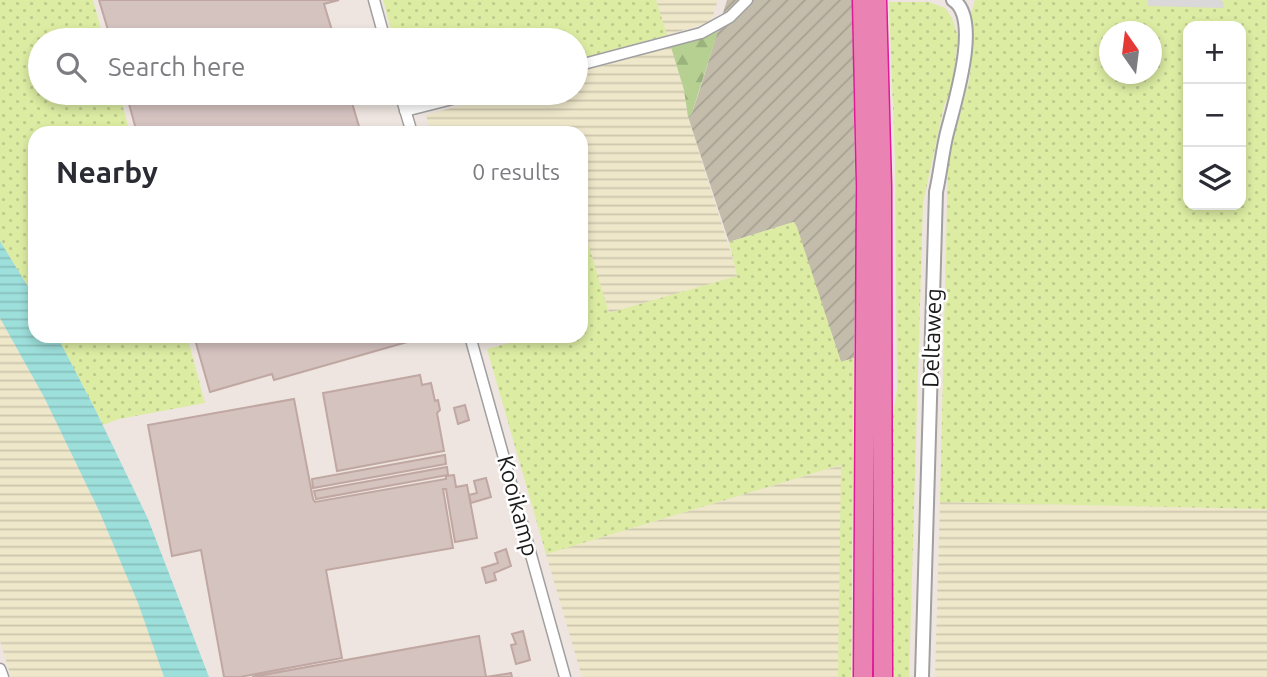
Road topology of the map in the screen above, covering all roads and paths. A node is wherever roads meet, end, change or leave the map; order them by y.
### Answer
1 (374, 0) edge
2 (747, 0) edge
3 (862, 0) edge
4 (877, 0) edge
5 (957, 1) edge
6 (870, 21) junction
7 (382, 28) edge
8 (588, 63) edge
9 (403, 105) edge
10 (428, 105) edge
11 (405, 111) junction
12 (410, 126) edge
13 (472, 343) edge
14 (0, 669) edge
15 (3, 677) edge
16 (565, 677) edge
17 (863, 677) edge
18 (883, 677) edge
19 (922, 677) edge

1 - 7 street
2 - 8 street
3 - 6 highway
4 - 6 highway
5 - 19 street, Deltaweg
6 - 17 highway
6 - 18 highway
9 - 11 street
10 - 11 street
11 - 12 street
13 - 16 street, Kooikamp
14 - 15 street

